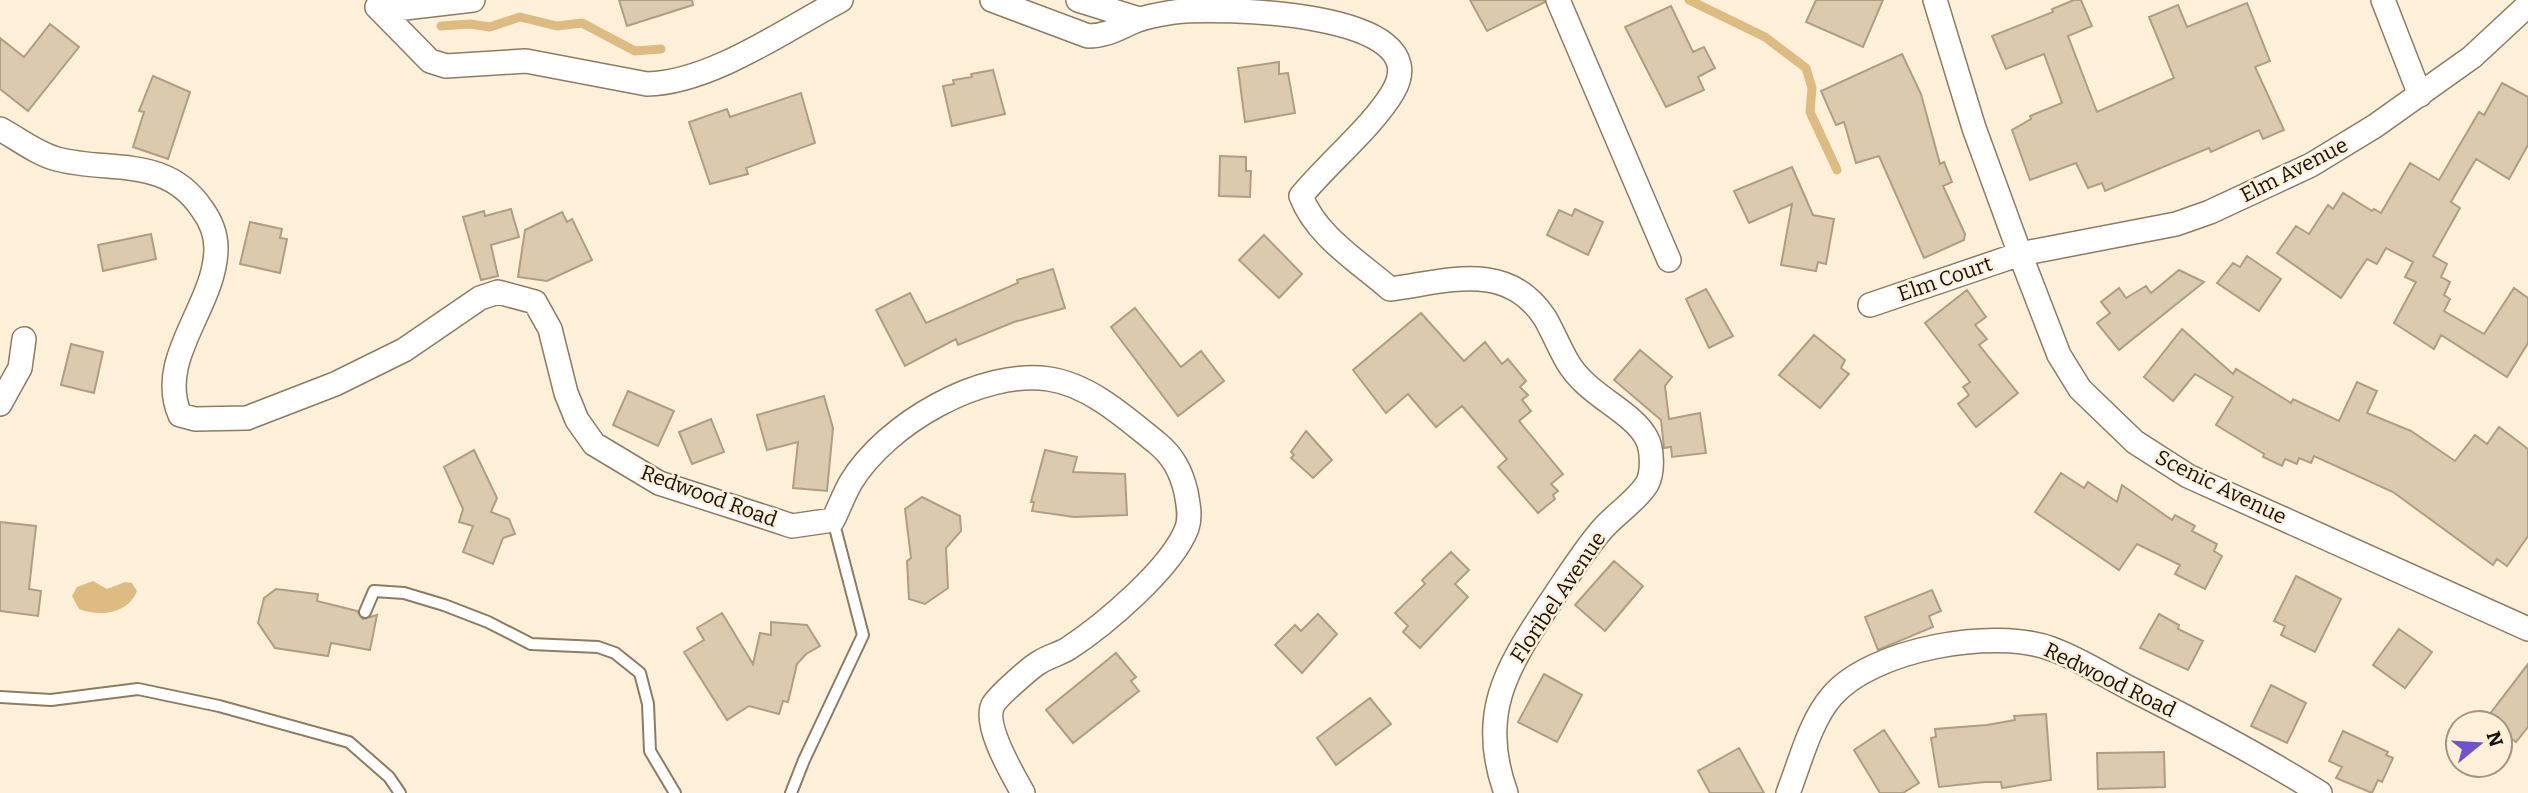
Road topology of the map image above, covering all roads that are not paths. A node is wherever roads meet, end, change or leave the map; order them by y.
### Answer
1 (473, 0) edge
2 (841, 0) edge
3 (992, 0) edge
4 (1078, 0) edge
5 (1935, 0) edge
6 (2383, 0) edge
7 (1562, 1) edge
8 (2528, 5) edge
9 (1139, 19) junction
10 (2420, 94) junction
11 (0, 129) edge
12 (2020, 254) junction
13 (1669, 260) dead end
14 (1870, 305) dead end
15 (24, 338) dead end
16 (0, 404) edge
17 (833, 520) junction
18 (365, 612) dead end
19 (2528, 629) edge
20 (0, 697) edge
21 (400, 793) edge
22 (674, 793) edge
23 (791, 793) edge
24 (1023, 793) edge
25 (1506, 793) edge
26 (1788, 793) edge
27 (2319, 793) edge

1 - 2 street
3 - 9 street, Floribel Avenue
4 - 9 street, Floribel Avenue
5 - 12 street, Scenic Avenue
6 - 10 street
7 - 13 street
8 - 10 street, Elm Avenue
9 - 25 street, Floribel Avenue
10 - 12 street, Elm Avenue
11 - 17 street, Redwood Road
12 - 14 street, Elm Court
12 - 19 street, Scenic Avenue
15 - 16 street
17 - 23 lane
17 - 24 street
18 - 22 lane
20 - 21 lane
26 - 27 street, Redwood Road

